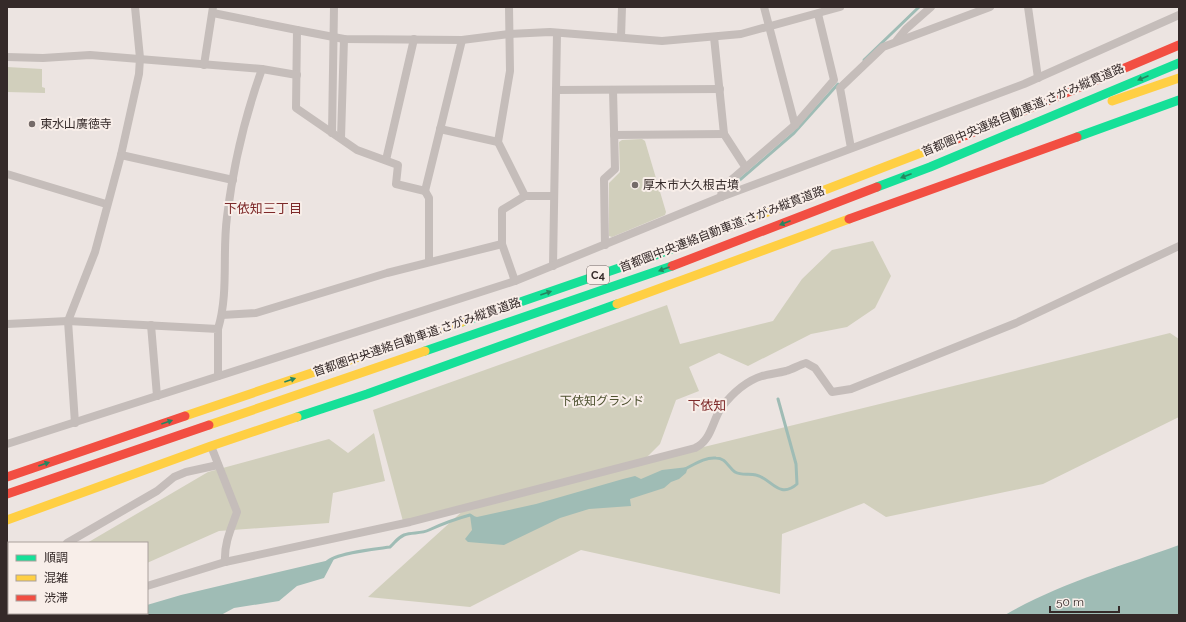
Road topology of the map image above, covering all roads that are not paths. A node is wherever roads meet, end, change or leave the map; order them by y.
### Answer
1 (135, 7) edge
2 (334, 7) edge
3 (509, 7) edge
4 (622, 7) edge
5 (764, 7) edge
6 (840, 7) edge
7 (931, 7) edge
8 (990, 7) edge
9 (1028, 7) edge
10 (213, 10) edge
11 (818, 14) junction
12 (1179, 15) edge
13 (769, 27) junction
14 (297, 30) junction
15 (557, 33) junction
16 (509, 34) junction
17 (334, 37) junction
18 (621, 37) junction
19 (714, 37) junction
20 (344, 39) junction
21 (414, 40) junction
22 (462, 40) junction
23 (897, 40) junction
24 (1177, 45) edge
25 (7, 57) edge
26 (140, 58) junction
27 (1179, 63) edge
28 (204, 65) junction
29 (262, 69) junction
30 (297, 75) junction
31 (1038, 78) junction
32 (1179, 78) edge
33 (720, 89) junction
34 (556, 90) junction
35 (613, 90) junction
36 (1179, 100) edge
37 (794, 125) junction
38 (440, 129) junction
39 (332, 133) junction
40 (724, 134) junction
41 (614, 135) junction
42 (340, 138) junction
43 (498, 142) junction
44 (851, 148) junction
45 (121, 155) junction
46 (386, 160) junction
47 (930, 167) junction
48 (746, 168) junction
49 (7, 174) edge
50 (234, 180) junction
51 (425, 191) junction
52 (525, 196) junction
53 (554, 196) junction
54 (721, 197) junction
55 (106, 204) junction
56 (502, 244) junction
57 (605, 245) junction
58 (1179, 246) edge
59 (430, 261) junction
60 (553, 266) junction
61 (515, 280) junction
62 (222, 315) junction
63 (68, 321) junction
64 (7, 324) edge
65 (151, 325) junction
66 (218, 329) junction
67 (218, 376) junction
68 (157, 396) junction
69 (75, 423) junction
70 (7, 444) edge
71 (211, 446) junction
72 (218, 465) junction
73 (7, 477) edge
74 (7, 494) edge
75 (7, 520) edge
76 (69, 542) edge
77 (225, 562) junction
78 (148, 586) edge

1 - 26 street
2 - 17 street
3 - 16 street
4 - 18 street
5 - 13 street
6 - 11 street
7 - 23 street
8 - 23 street
9 - 31 street
10 - 14 street
10 - 28 street
11 - 13 street
11 - 37 street
12 - 31 street
13 - 19 street
13 - 37 street
14 - 17 street
14 - 30 street
15 - 16 street
15 - 18 street
15 - 34 street
16 - 22 street
16 - 43 street
17 - 20 street
17 - 39 street
18 - 19 street
19 - 33 street
20 - 21 street
20 - 42 street
21 - 22 street
21 - 46 street
22 - 38 street
23 - 44 street
73 -> 24 main road, 首都圏中央連絡自動車道;さがみ縦貫道路 / C4
25 - 26 street
26 - 28 street
26 - 45 street
27 -> 47 main road, 首都圏中央連絡自動車道;さがみ縦貫道路 / C4
28 - 29 street
29 - 30 street
29 - 50 street
30 - 39 street
31 - 44 street
32 - 47 main road
33 - 35 street
33 - 40 street
34 - 35 street
34 - 53 street
35 - 41 street
36 - 71 main road
37 - 48 street
38 - 43 street
38 - 51 street
39 - 42 street
40 - 41 street
40 - 48 street
41 - 57 street
42 - 46 street
43 - 52 street
44 - 54 street
45 - 50 street
45 - 55 street
46 - 51 street
47 -> 74 main road, 首都圏中央連絡自動車道;さがみ縦貫道路 / C4
48 - 54 street
49 - 55 street
50 - 62 street
51 - 59 street
52 - 53 street
52 - 56 street
53 - 60 street
54 - 57 street
55 - 63 street
56 - 59 street
56 - 61 street
57 - 60 street
58 - 77 street
59 - 62 street
60 - 61 street
61 - 67 street
62 - 66 street
63 - 64 street
63 - 65 street
63 - 69 street
65 - 66 street
65 - 68 street
66 - 67 street
67 - 68 street
68 - 69 street
69 - 70 street
71 - 72 street
71 - 75 main road
72 - 76 street
72 - 77 street
77 - 78 street

